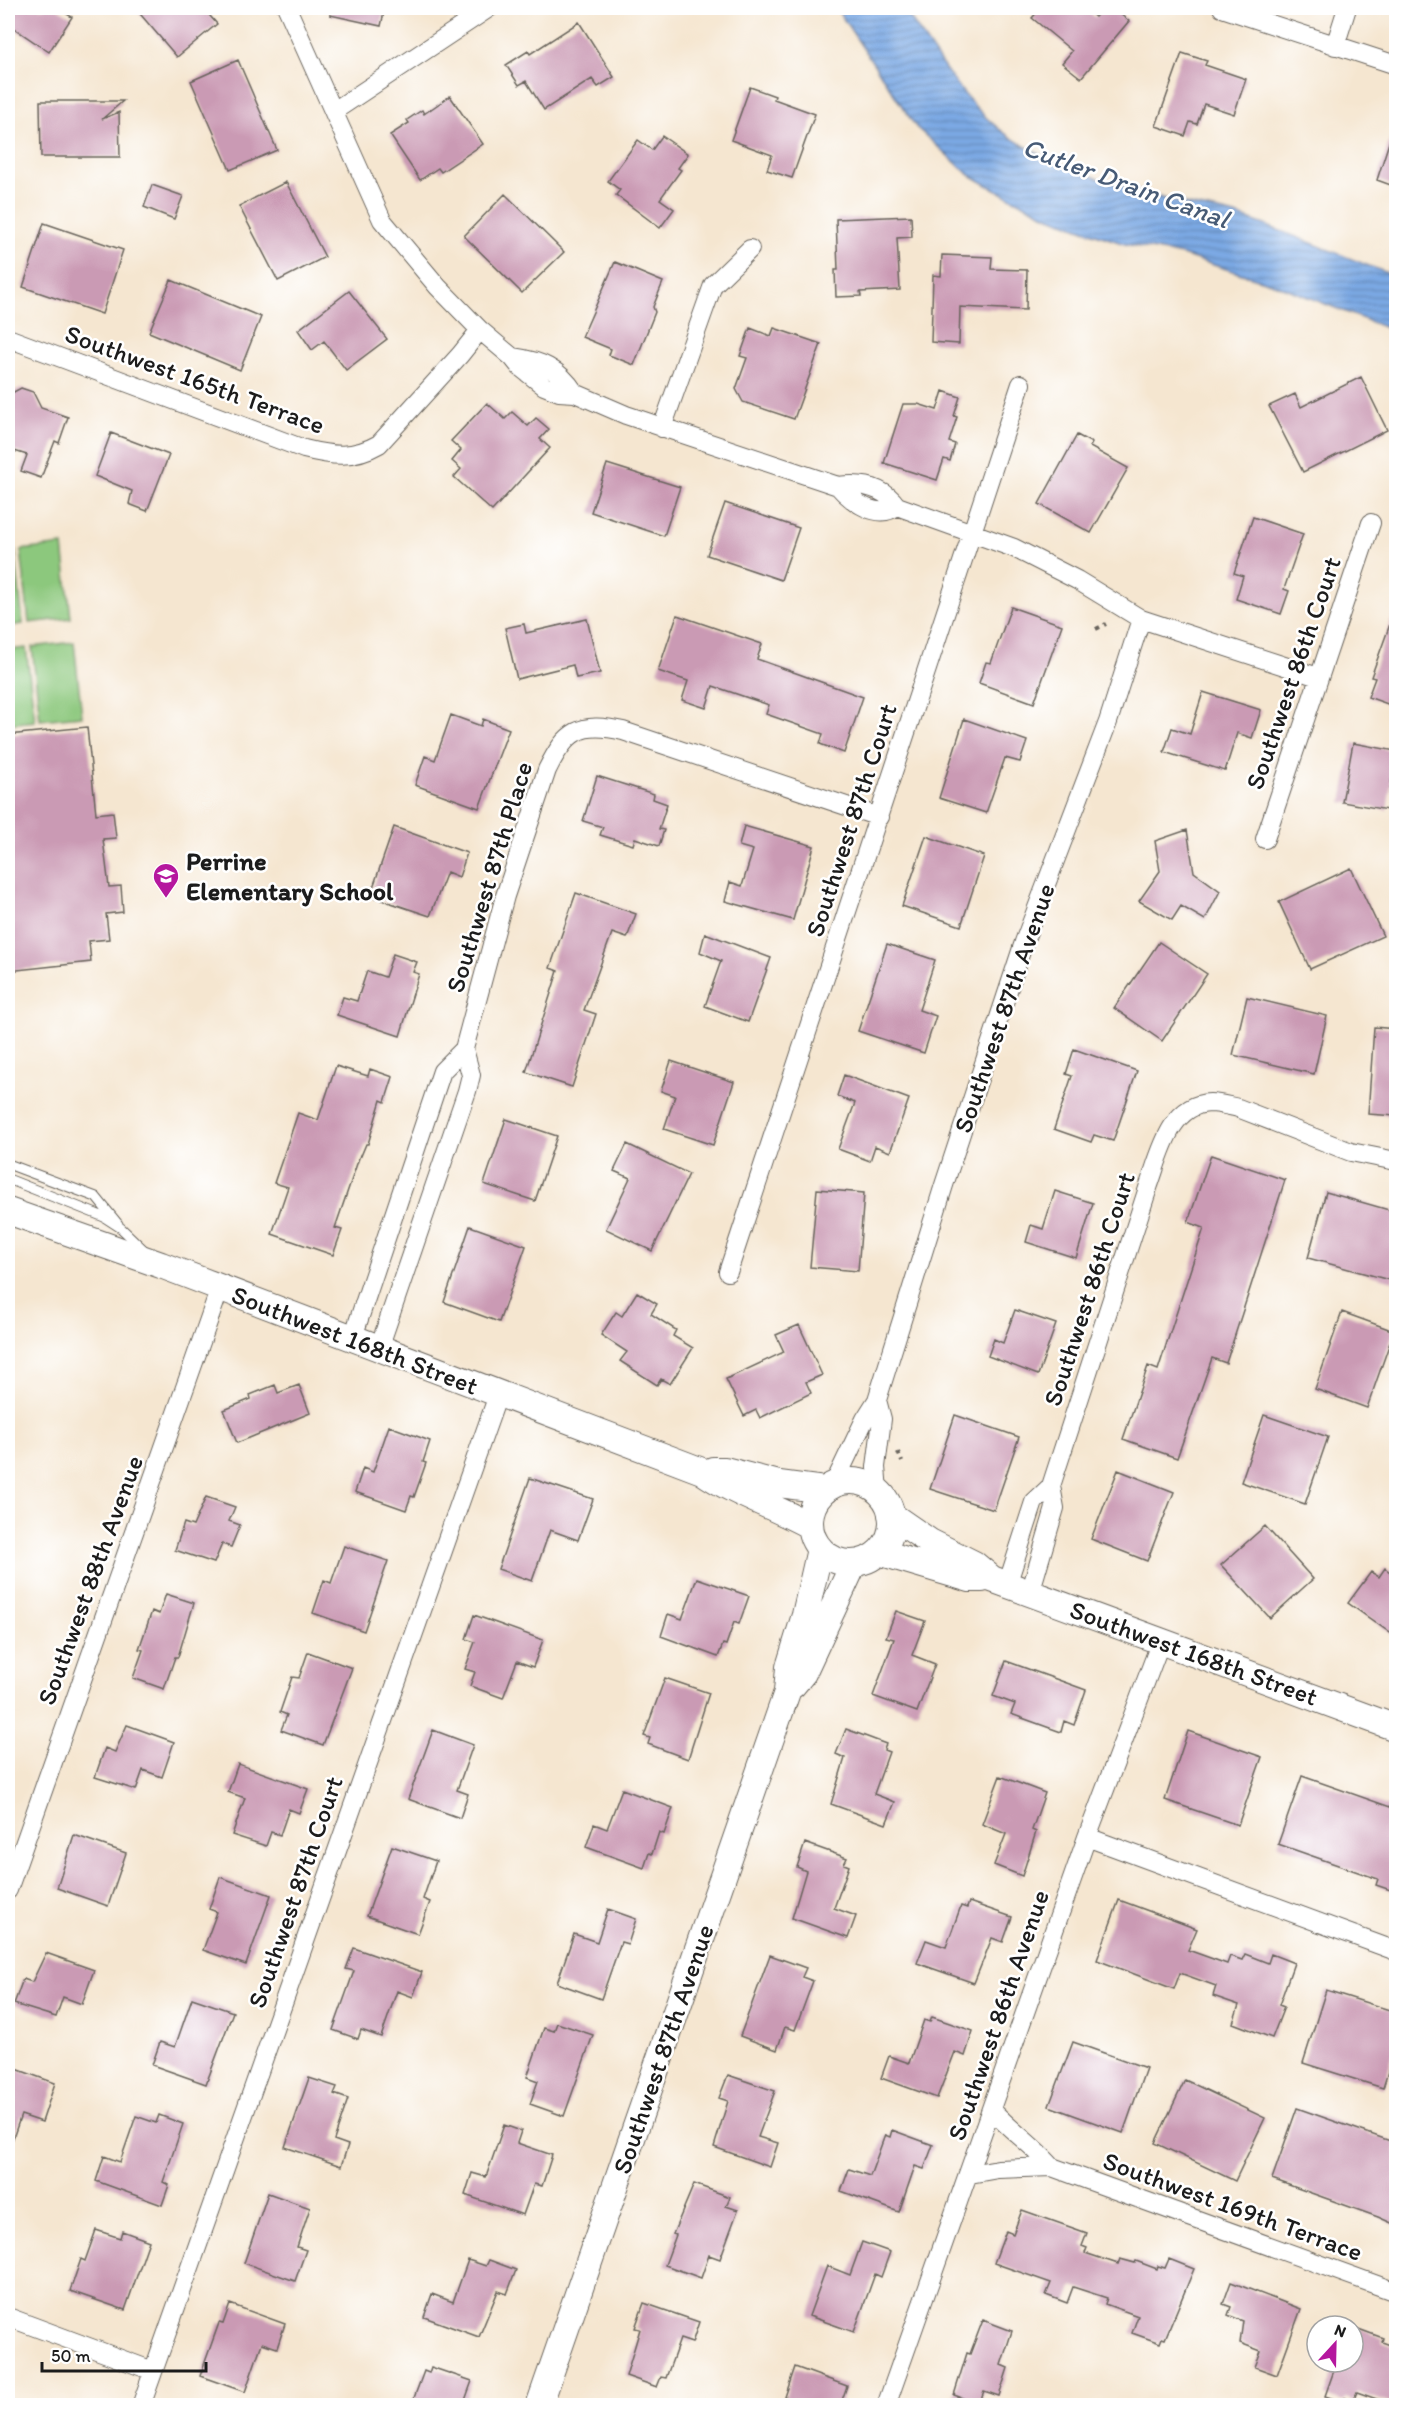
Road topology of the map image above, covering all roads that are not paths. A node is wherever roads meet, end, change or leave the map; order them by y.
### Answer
1 (489, 8) edge
2 (1222, 8) edge
3 (1347, 8) edge
4 (284, 9) edge
5 (1335, 46) junction
6 (1396, 65) edge
7 (334, 111) junction
8 (750, 249) dead end
9 (480, 330) junction
10 (8, 338) edge
11 (1021, 384) dead end
12 (662, 428) junction
13 (1371, 523) dead end
14 (973, 533) junction
15 (1141, 619) junction
16 (1318, 677) junction
17 (879, 817) junction
18 (1265, 839) dead end
19 (464, 1049) junction
20 (1396, 1161) edge
21 (8, 1164) edge
22 (8, 1179) edge
23 (8, 1211) edge
24 (122, 1228) junction
25 (161, 1266) junction
26 (728, 1272) dead end
27 (220, 1288) junction
28 (353, 1337) junction
29 (380, 1348) junction
30 (498, 1395) junction
31 (877, 1400) junction
32 (702, 1471) junction
33 (1051, 1486) junction
34 (829, 1487) junction
35 (878, 1491) junction
36 (891, 1515) junction
37 (815, 1537) junction
38 (879, 1552) junction
39 (854, 1563) junction
40 (1010, 1585) junction
41 (1161, 1641) junction
42 (787, 1692) junction
43 (1396, 1728) edge
44 (1087, 1837) junction
45 (8, 1890) edge
46 (1396, 1951) edge
47 (992, 2110) junction
48 (1052, 2167) junction
49 (970, 2174) junction
50 (1396, 2292) edge
51 (8, 2317) edge
52 (153, 2371) junction
53 (141, 2406) edge
54 (539, 2406) edge
55 (886, 2406) edge

1 - 7 street
2 - 5 street
3 - 5 street
4 - 7 street
5 - 6 street
7 - 9 street
8 - 12 street
9 - 10 street, Southwest 165th Terrace
9 - 12 street
11 - 14 street, Southwest 87th Court
12 - 14 street
13 - 16 street, Southwest 86th Court
14 - 15 street
14 - 17 street, Southwest 87th Court
15 - 16 street
15 - 31 street, Southwest 87th Avenue
16 - 18 street, Southwest 86th Court
17 - 19 street, Southwest 87th Place
17 - 26 street, Southwest 87th Court
19 - 28 street, Southwest 87th Place
19 - 29 street, Southwest 87th Place
20 - 33 street, Southwest 86th Court
21 - 24 lane
22 - 24 lane
23 - 25 street, Southwest 168th Street
24 - 25 lane
25 - 27 street, Southwest 168th Street
27 - 28 street, Southwest 168th Street
27 - 45 street, Southwest 88th Avenue
28 - 29 street, Southwest 168th Street
29 - 30 street, Southwest 168th Street
30 - 32 street, Southwest 168th Street
30 - 52 street, Southwest 87th Court
31 - 34 street, Southwest 87th Avenue
31 - 35 street, Southwest 87th Avenue
32 - 34 street, Southwest 168th Street
32 - 37 street, Southwest 168th Street
33 - 40 street, Southwest 86th Court
33 - 40 street, Southwest 86th Court
34 - 35 street
34 - 37 street
35 - 36 street
36 - 38 street
36 - 40 street, Southwest 168th Street
37 - 39 street
37 - 42 street, Southwest 87th Avenue
38 - 39 street
38 - 40 street, Southwest 168th Street
39 - 42 street, Southwest 87th Avenue
40 - 41 street, Southwest 168th Street
41 - 43 street, Southwest 168th Street
41 - 44 street, Southwest 86th Avenue
42 - 54 street, Southwest 87th Avenue
44 - 46 street
44 - 47 street, Southwest 86th Avenue
47 - 48 street, Southwest 169th Terrace
47 - 49 street, Southwest 86th Avenue
48 - 49 street, Southwest 169th Terrace
48 - 50 street, Southwest 169th Terrace
49 - 55 street, Southwest 86th Avenue
51 - 52 street
52 - 53 street, Southwest 87th Court

